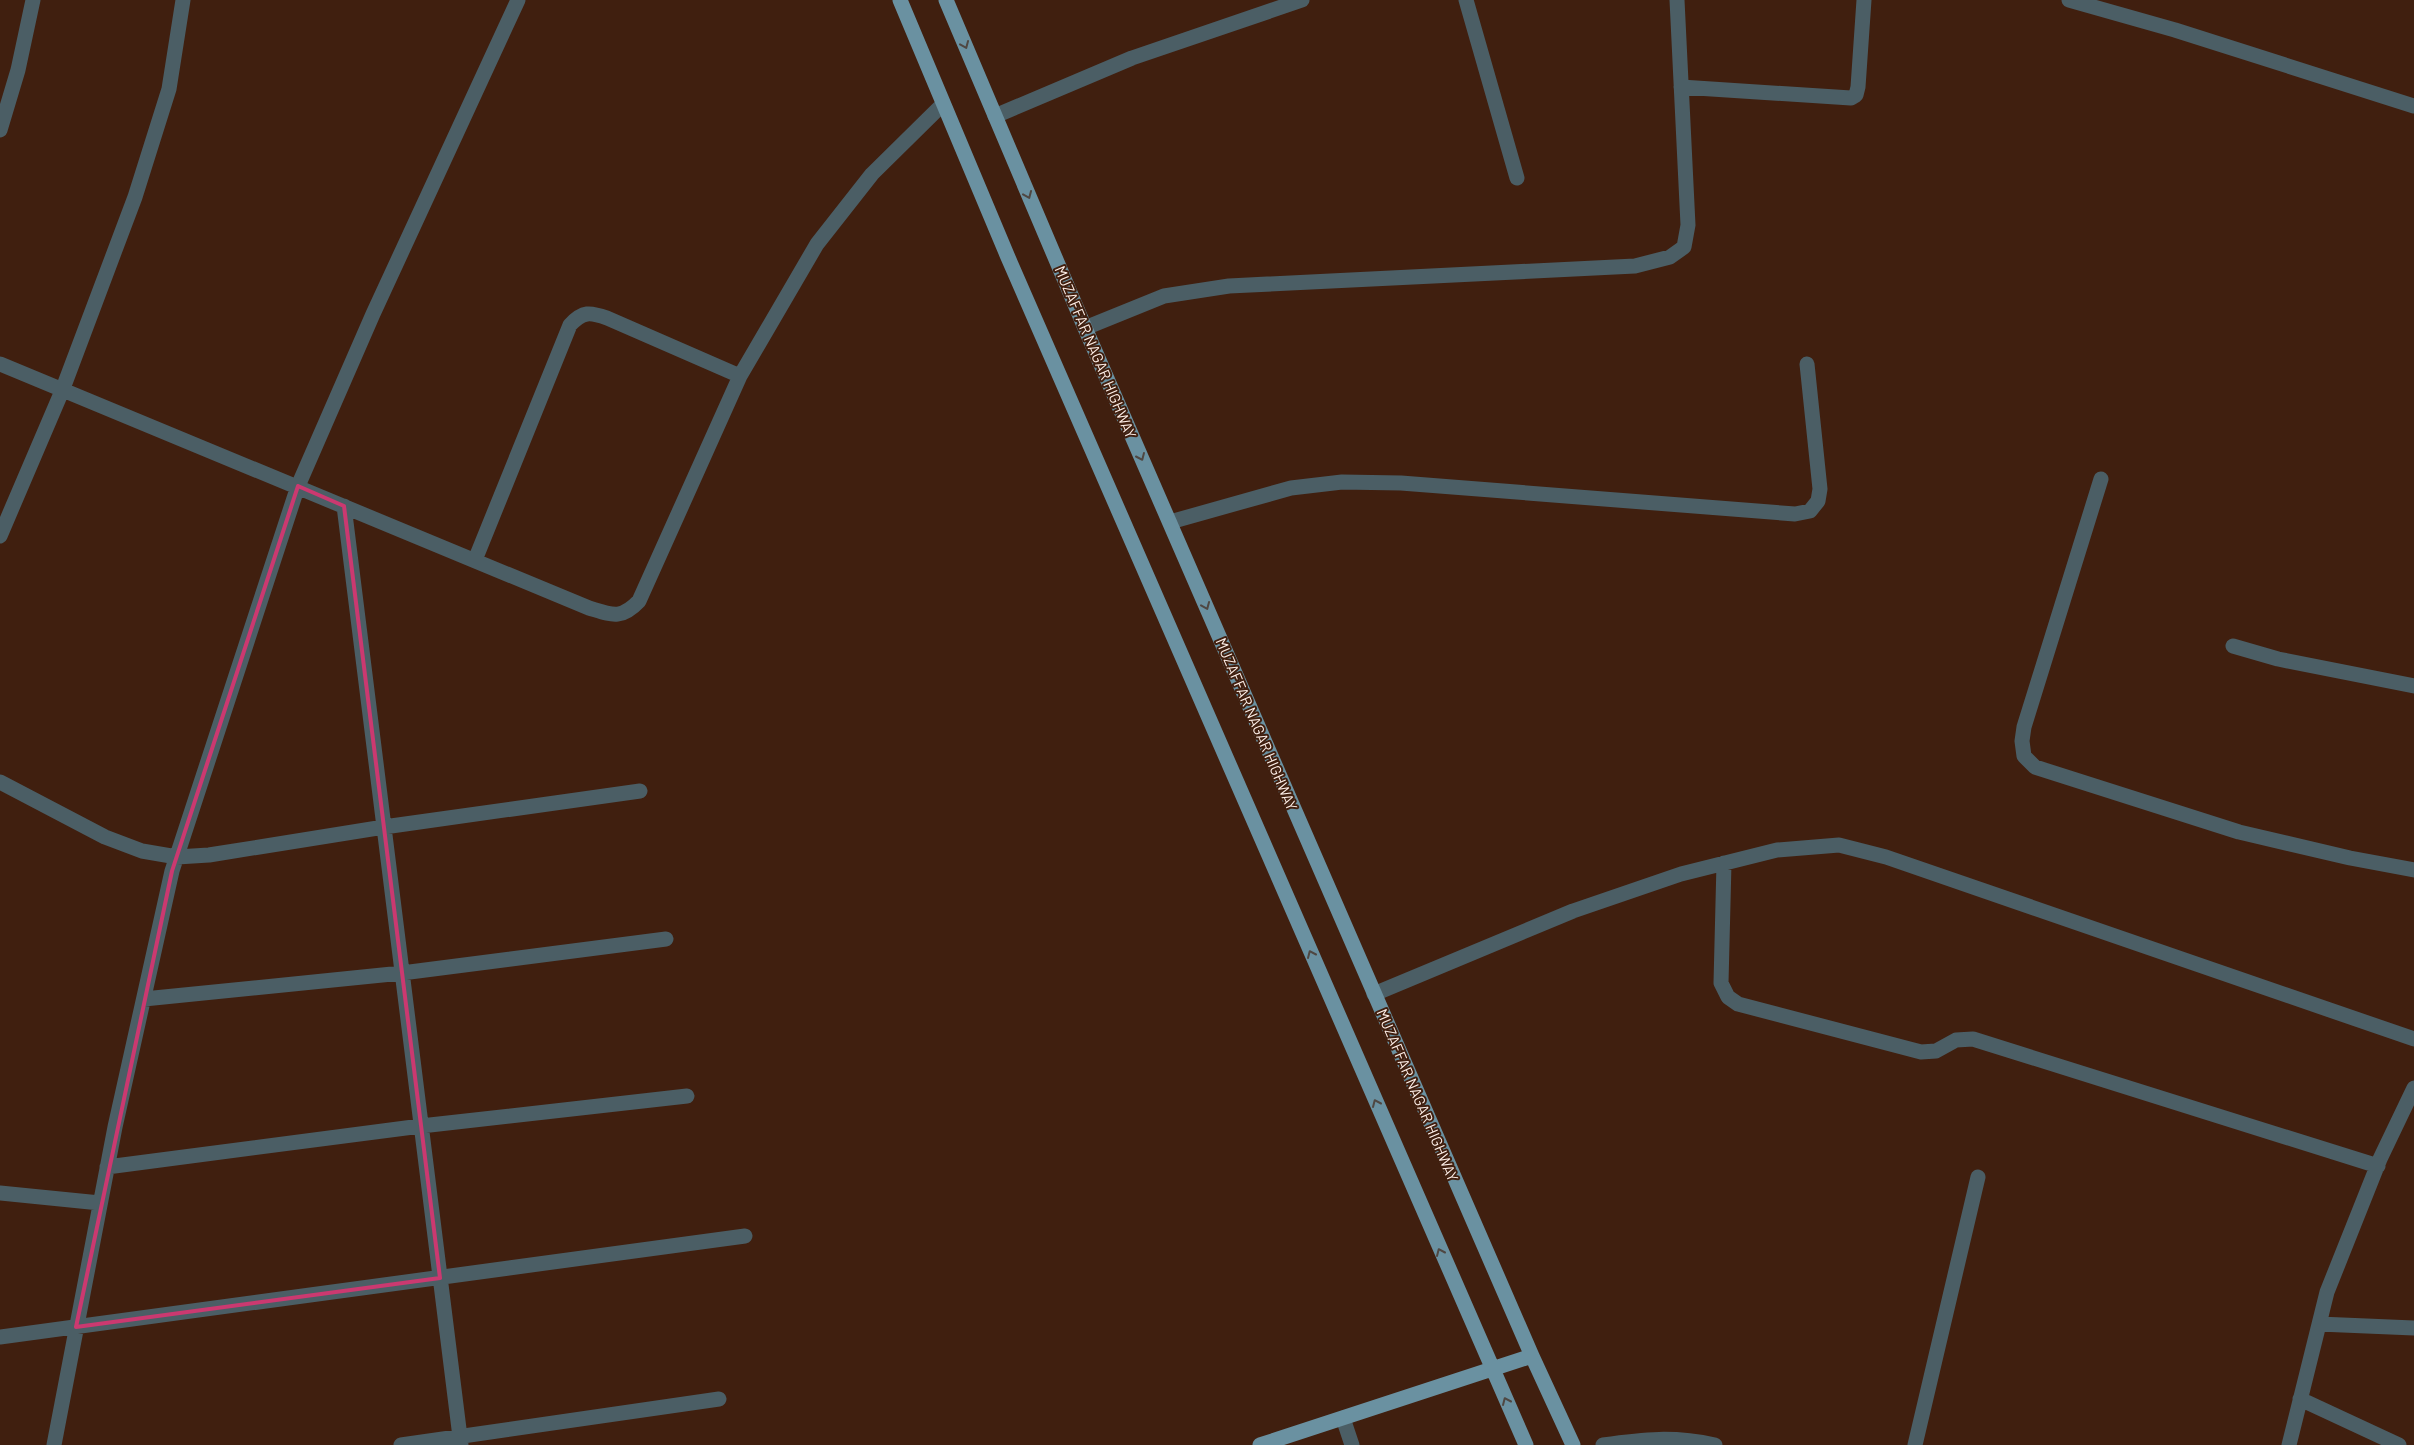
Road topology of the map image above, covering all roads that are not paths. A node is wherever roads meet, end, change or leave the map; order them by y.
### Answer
1 (33, 0) edge
2 (183, 0) edge
3 (518, 0) edge
4 (900, 0) edge
5 (946, 0) edge
6 (1302, 0) edge
7 (1466, 0) edge
8 (1676, 0) edge
9 (1864, 0) edge
10 (2069, 0) edge
11 (1681, 86) junction
12 (943, 104) junction
13 (2414, 106) edge
14 (995, 116) junction
15 (0, 130) edge
16 (1517, 178) dead end
17 (1085, 328) junction
18 (0, 364) edge
19 (1807, 364) dead end
20 (740, 376) junction
21 (62, 391) junction
22 (2100, 479) dead end
23 (298, 486) junction
24 (344, 506) junction
25 (1170, 522) junction
26 (0, 536) edge
27 (475, 560) junction
28 (2233, 646) dead end
29 (2414, 686) edge
30 (0, 782) edge
31 (640, 791) dead end
32 (384, 827) junction
33 (176, 857) junction
34 (1724, 864) junction
35 (2414, 870) edge
36 (666, 939) dead end
37 (402, 972) junction
38 (1374, 994) junction
39 (144, 998) junction
40 (2414, 1039) edge
41 (2414, 1088) edge
42 (687, 1096) dead end
43 (421, 1126) junction
44 (2378, 1166) junction
45 (108, 1167) junction
46 (1978, 1177) dead end
47 (0, 1193) edge
48 (100, 1203) junction
49 (745, 1236) dead end
50 (440, 1278) junction
51 (2319, 1324) junction
52 (76, 1327) junction
53 (2414, 1328) edge
54 (0, 1337) edge
55 (1532, 1356) junction
56 (1492, 1370) junction
57 (719, 1399) dead end
58 (2300, 1399) junction
59 (1342, 1418) junction
60 (460, 1441) edge
61 (54, 1445) edge
62 (401, 1445) edge
63 (1260, 1445) edge
64 (1352, 1445) edge
65 (1526, 1445) edge
66 (1573, 1445) edge
67 (1603, 1445) edge
68 (1716, 1445) edge
69 (1915, 1445) edge
70 (2289, 1445) edge
71 (2399, 1445) edge

1 - 15 street
2 - 21 street
3 - 23 street
4 - 12 main road
5 -> 14 main road, MUZAFFAR NAGAR HIGHWAY
6 - 14 street
7 - 16 street
8 - 11 street
9 - 11 street
10 - 13 street
11 - 17 street
12 - 20 street
56 -> 12 main road
14 -> 17 main road, MUZAFFAR NAGAR HIGHWAY
17 -> 25 main road, MUZAFFAR NAGAR HIGHWAY
18 - 21 street
19 - 25 street
20 - 27 street
20 - 27 street
21 - 23 street
21 - 26 street
22 - 35 street
23 - 24 street
23 - 33 street
24 - 27 street
24 - 32 street
25 -> 38 main road, MUZAFFAR NAGAR HIGHWAY
28 - 29 street
30 - 33 street
31 - 32 street
32 - 33 street
32 - 37 street
33 - 39 street
34 - 38 street
34 - 40 street
34 - 44 street
36 - 37 street
37 - 39 street
37 - 43 street
38 - 55 main road, MUZAFFAR NAGAR HIGHWAY
39 - 45 street
41 - 44 street
42 - 43 street
43 - 45 street
43 - 50 street
44 - 51 street
45 - 48 street
46 - 69 street
47 - 48 street
48 - 52 street
49 - 50 street
50 - 52 street
50 - 60 street
51 - 53 street
51 - 58 street
52 - 54 street
52 - 61 street
55 - 56 main road
55 - 66 main road, MUZAFFAR NAGAR HIGHWAY
56 - 59 main road
65 -> 56 main road
57 - 60 street
58 - 70 street
58 - 71 street
59 - 63 main road
59 - 64 street
60 - 62 street
67 - 68 street

